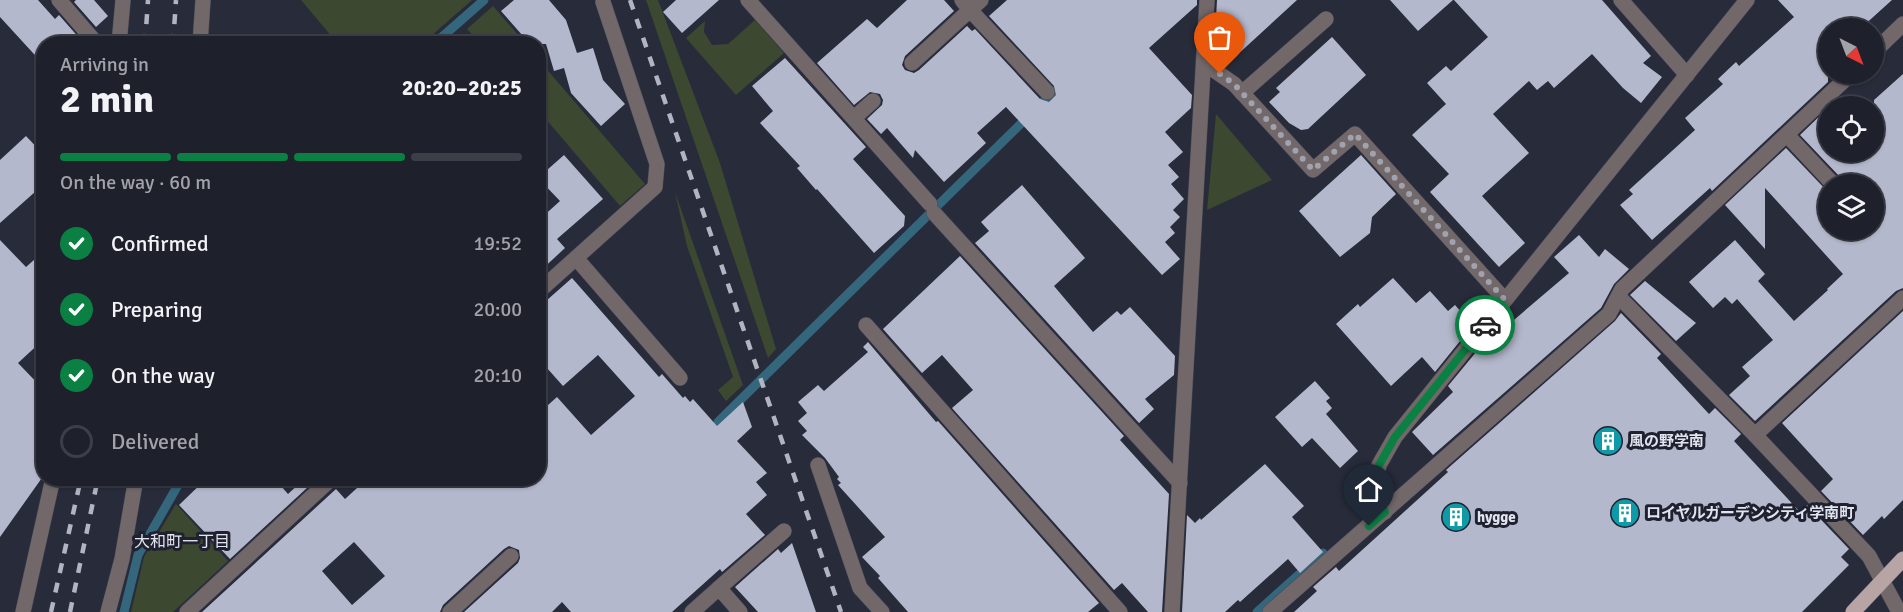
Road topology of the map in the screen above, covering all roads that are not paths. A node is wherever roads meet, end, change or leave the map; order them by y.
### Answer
1 (59, 0) edge
2 (123, 0) edge
3 (203, 0) edge
4 (748, 0) edge
5 (1207, 0) edge
6 (1621, 0) edge
7 (1747, 0) edge
8 (603, 2) dead end
9 (971, 3) edge
10 (1326, 19) dead end
11 (1903, 24) edge
12 (90, 36) edge
13 (120, 36) edge
14 (201, 36) edge
15 (1884, 42) edge
16 (912, 63) dead end
17 (1205, 64) junction
18 (1687, 75) junction
19 (1841, 84) edge
20 (1047, 92) dead end
21 (1242, 93) junction
22 (873, 101) dead end
23 (854, 118) junction
24 (1787, 135) junction
25 (1824, 174) edge
26 (576, 258) junction
27 (546, 283) edge
28 (1619, 297) junction
29 (1903, 298) edge
30 (1505, 300) junction
31 (866, 325) dead end
32 (680, 378) dead end
33 (1755, 435) junction
34 (818, 465) dead end
35 (1180, 483) junction
36 (51, 486) edge
37 (135, 486) edge
38 (323, 486) edge
39 (1385, 512) junction
40 (784, 531) dead end
41 (512, 556) dead end
42 (1903, 559) edge
43 (1883, 580) junction
44 (719, 588) junction
45 (23, 612) edge
46 (108, 612) edge
47 (187, 612) edge
48 (450, 612) edge
49 (692, 612) edge
50 (741, 612) edge
51 (882, 612) edge
52 (1120, 612) edge
53 (1172, 612) edge
54 (1270, 612) edge
55 (1852, 612) edge
56 (1899, 612) edge

1 - 12 street
2 - 13 street
3 - 14 street
4 - 23 street
5 - 17 street
6 - 18 street
7 - 18 street
8 - 26 street
9 - 16 street
9 - 20 street
10 - 21 street
11 - 15 street
17 - 21 street
17 - 35 street
18 - 30 street
19 - 24 street
21 - 30 street
22 - 23 street
23 - 35 street
24 - 25 street
24 - 28 street
26 - 27 street
26 - 32 street
28 - 33 street
28 - 39 street
29 - 33 street
30 - 39 street
31 - 52 street
33 - 43 street
34 - 51 street
35 - 53 street
36 - 45 street
37 - 46 street
38 - 47 street
39 - 54 street
40 - 44 street
41 - 48 street
42 - 43 main road
43 - 55 main road
43 - 56 street
44 - 49 street
44 - 50 street

